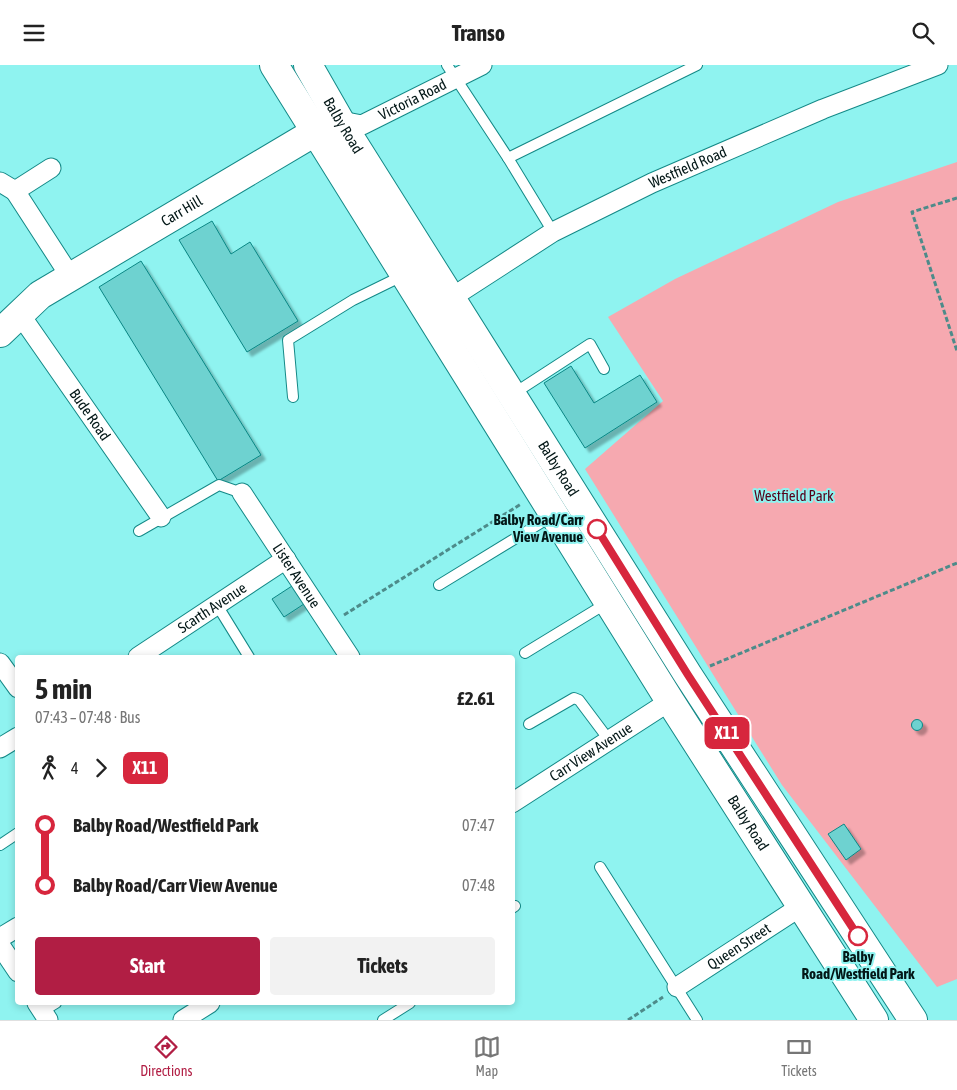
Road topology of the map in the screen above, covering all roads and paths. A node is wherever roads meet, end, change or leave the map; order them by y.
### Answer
1 (274, 65) edge
2 (308, 65) edge
3 (482, 65) edge
4 (697, 65) edge
5 (938, 65) edge
6 (451, 72) edge
7 (346, 131) junction
8 (315, 132) junction
9 (508, 158) junction
10 (52, 168) dead end
11 (8, 186) edge
12 (957, 198) edge
13 (553, 232) junction
14 (405, 275) junction
15 (70, 276) junction
16 (451, 298) junction
17 (6, 325) edge
18 (957, 351) edge
19 (604, 369) dead end
20 (512, 395) junction
21 (293, 397) dead end
22 (242, 493) joint
23 (548, 503) junction
24 (161, 517) junction
25 (139, 531) dead end
26 (286, 559) junction
27 (957, 563) edge
28 (439, 585) dead end
29 (610, 601) junction
30 (218, 605) junction
31 (329, 625) junction
32 (525, 653) dead end
33 (141, 655) edge
34 (248, 655) edge
35 (349, 655) edge
36 (0, 663) edge
37 (688, 675) junction
38 (15, 684) edge
39 (670, 701) junction
40 (529, 724) dead end
41 (15, 739) edge
42 (609, 741) junction
43 (0, 748) edge
44 (515, 801) edge
45 (15, 835) edge
46 (0, 845) edge
47 (600, 867) dead end
48 (800, 907) junction
49 (15, 929) edge
50 (0, 938) edge
51 (0, 945) edge
52 (15, 968) edge
53 (677, 987) junction
54 (207, 1005) edge
55 (407, 1005) edge
56 (183, 1020) edge
57 (383, 1020) edge
58 (628, 1020) edge
59 (697, 1020) edge
60 (874, 1020) edge
61 (913, 1020) edge

1 - 8 main road, Balby Road
2 - 7 main road, Balby Road
3 - 6 street, Victoria Road
4 - 9 lane
5 - 13 street, Westfield Road
6 - 7 street, Victoria Road
6 - 9 lane
7 - 8 main road
7 - 16 main road, Balby Road
8 - 14 main road, Balby Road
8 - 15 main road, Carr Hill
9 - 13 lane
10 - 11 street
11 - 15 street
12 - 18 path
13 - 16 street, Westfield Road
14 - 21 lane
14 - 23 main road, Balby Road
15 - 17 main road, Carr Hill
16 - 20 main road, Balby Road
17 - 24 street, Bude Road
19 - 20 lane
20 - 37 main road, Balby Road
22 - 24 lane
22 - 26 street, Lister Avenue
23 - 28 lane
23 - 29 main road, Balby Road
23 - 31 path
24 - 25 lane
26 - 30 street, Scarth Avenue
26 - 31 street, Lister Avenue
27 - 37 path
29 - 32 lane
29 - 39 main road, Balby Road
30 - 33 street, Scarth Avenue
30 - 34 lane
31 - 35 street, Lister Avenue
36 - 38 street
37 - 61 main road, Balby Road
39 - 42 street, Carr View Avenue
39 - 48 main road, Balby Road
40 - 42 lane
41 - 43 street
42 - 44 street, Carr View Avenue
45 - 46 lane
47 - 53 lane
48 - 53 street, Queen Street
48 - 60 main road, Balby Road
49 - 50 street
51 - 52 street
53 - 58 path
53 - 59 lane
54 - 56 street
55 - 57 lane

